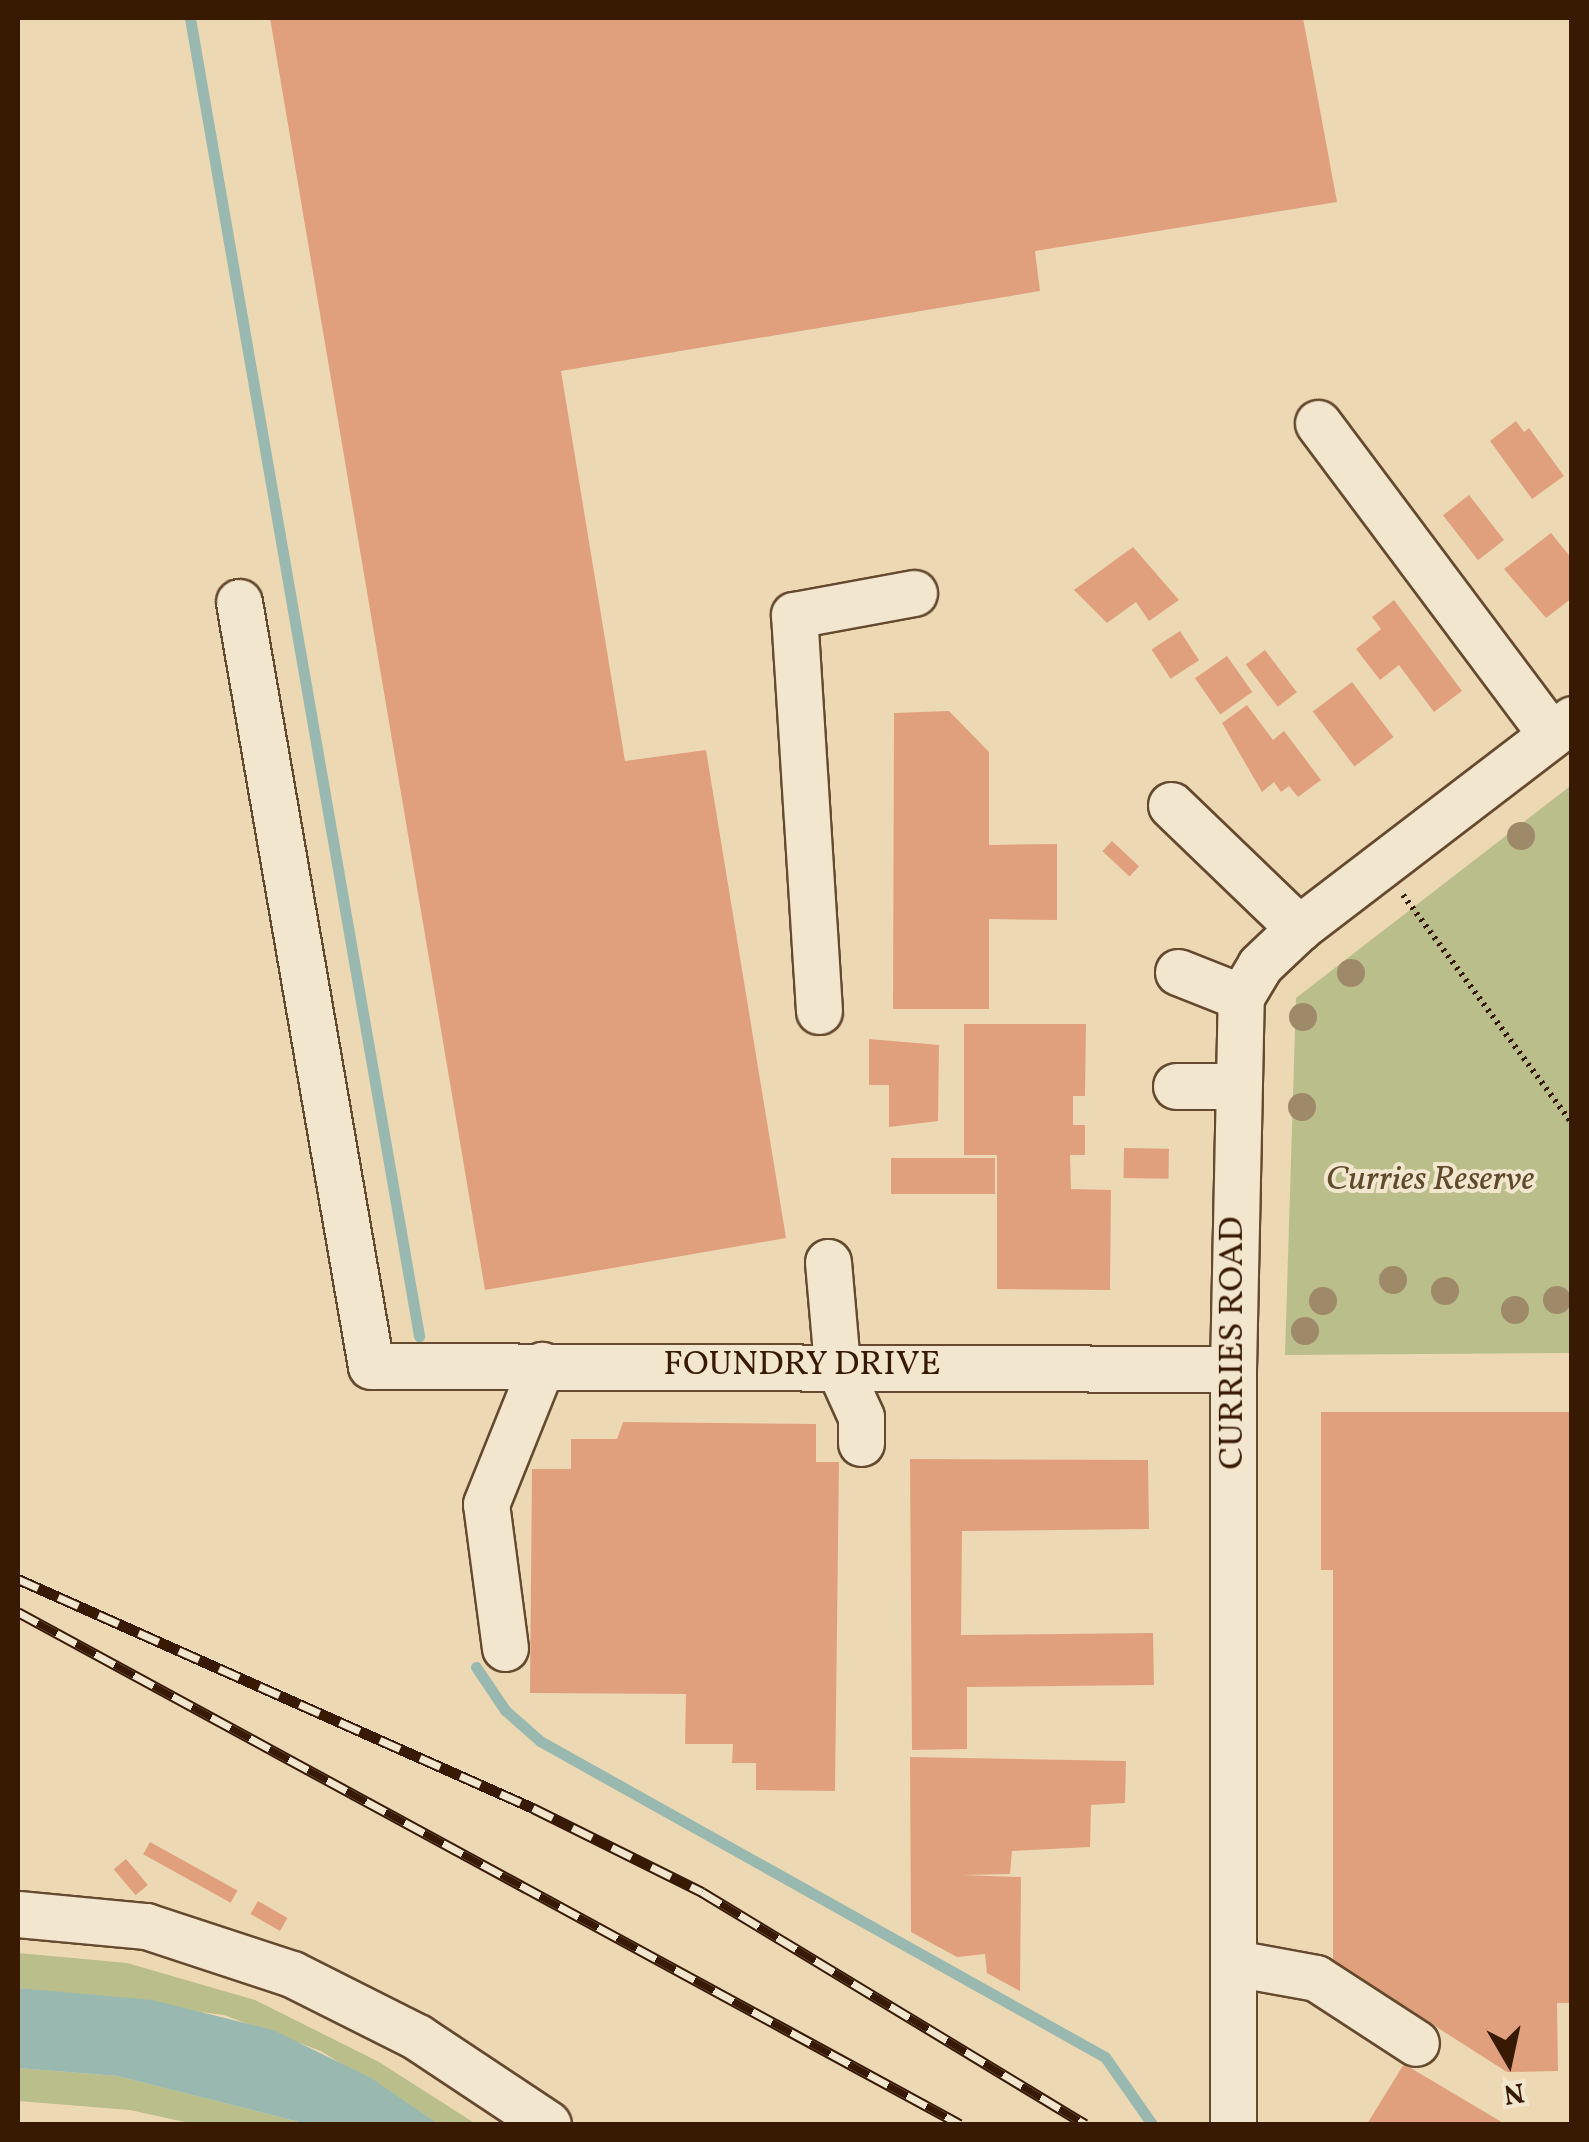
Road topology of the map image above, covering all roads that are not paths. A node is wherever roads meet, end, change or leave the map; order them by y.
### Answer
1 (1318, 423) dead end
2 (914, 593) dead end
3 (239, 602) dead end
4 (1561, 727) edge
5 (1171, 805) dead end
6 (1299, 928) junction
7 (1178, 972) dead end
8 (1241, 997) junction
9 (818, 1011) dead end
10 (1176, 1086) dead end
11 (1235, 1086) junction
12 (828, 1262) dead end
13 (836, 1364) junction
14 (542, 1365) junction
15 (1233, 1369) junction
16 (861, 1444) dead end
17 (505, 1648) dead end
18 (18, 1914) edge
19 (1234, 1963) junction
20 (1416, 2043) dead end
21 (548, 2124) edge
22 (1233, 2124) edge

1 - 4 street
2 - 9 street
3 - 14 street, FOUNDRY DRIVE
4 - 6 street
5 - 6 street
6 - 8 street
7 - 8 street
8 - 11 street, CURRIES ROAD
10 - 11 street
11 - 15 street, CURRIES ROAD
12 - 13 street
13 - 14 street, FOUNDRY DRIVE
13 - 15 street, FOUNDRY DRIVE
13 - 16 street
14 - 17 street
15 - 19 street, CURRIES ROAD
18 - 21 street
19 - 20 street
19 - 22 street, CURRIES ROAD

